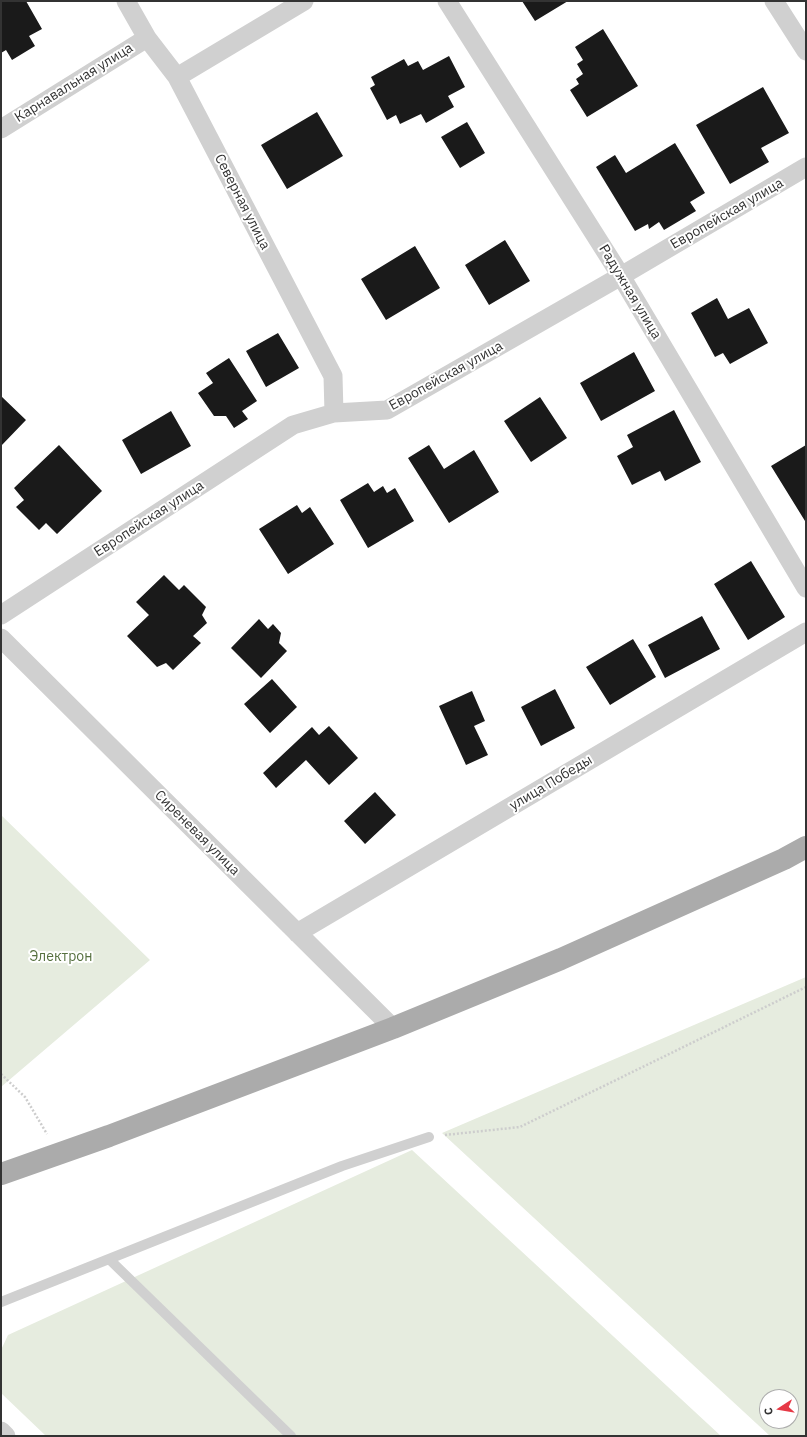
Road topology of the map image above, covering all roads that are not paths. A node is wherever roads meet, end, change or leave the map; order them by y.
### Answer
1 (126, 1) edge
2 (304, 1) edge
3 (447, 1) edge
4 (774, 1) edge
5 (147, 38) junction
6 (806, 50) edge
7 (177, 77) junction
8 (1, 129) edge
9 (806, 167) edge
10 (621, 276) junction
11 (334, 413) junction
12 (806, 588) edge
13 (1, 615) edge
14 (806, 632) edge
15 (1, 638) edge
16 (806, 847) edge
17 (297, 933) junction
18 (392, 1028) junction
19 (429, 1137) road end
20 (1, 1174) edge
21 (109, 1259) junction
22 (1, 1302) edge
23 (1, 1431) edge
24 (6, 1436) edge
25 (291, 1436) edge

1 - 5 street, Северная улица
2 - 7 street
3 - 10 street, Радужная улица
4 - 6 street
5 - 7 street, Северная улица
5 - 8 street, Карнавальная улица
7 - 11 street, Северная улица
9 - 10 street, Европейская улица
10 - 11 street, Европейская улица
10 - 12 street, Радужная улица
11 - 13 street, Европейская улица
14 - 17 street, улица Победы
15 - 17 street, Сиреневая улица
16 - 18 main road
17 - 18 street, Сиреневая улица
18 - 20 main road
19 - 21 lane
21 - 22 lane
21 - 25 lane
23 - 24 street

